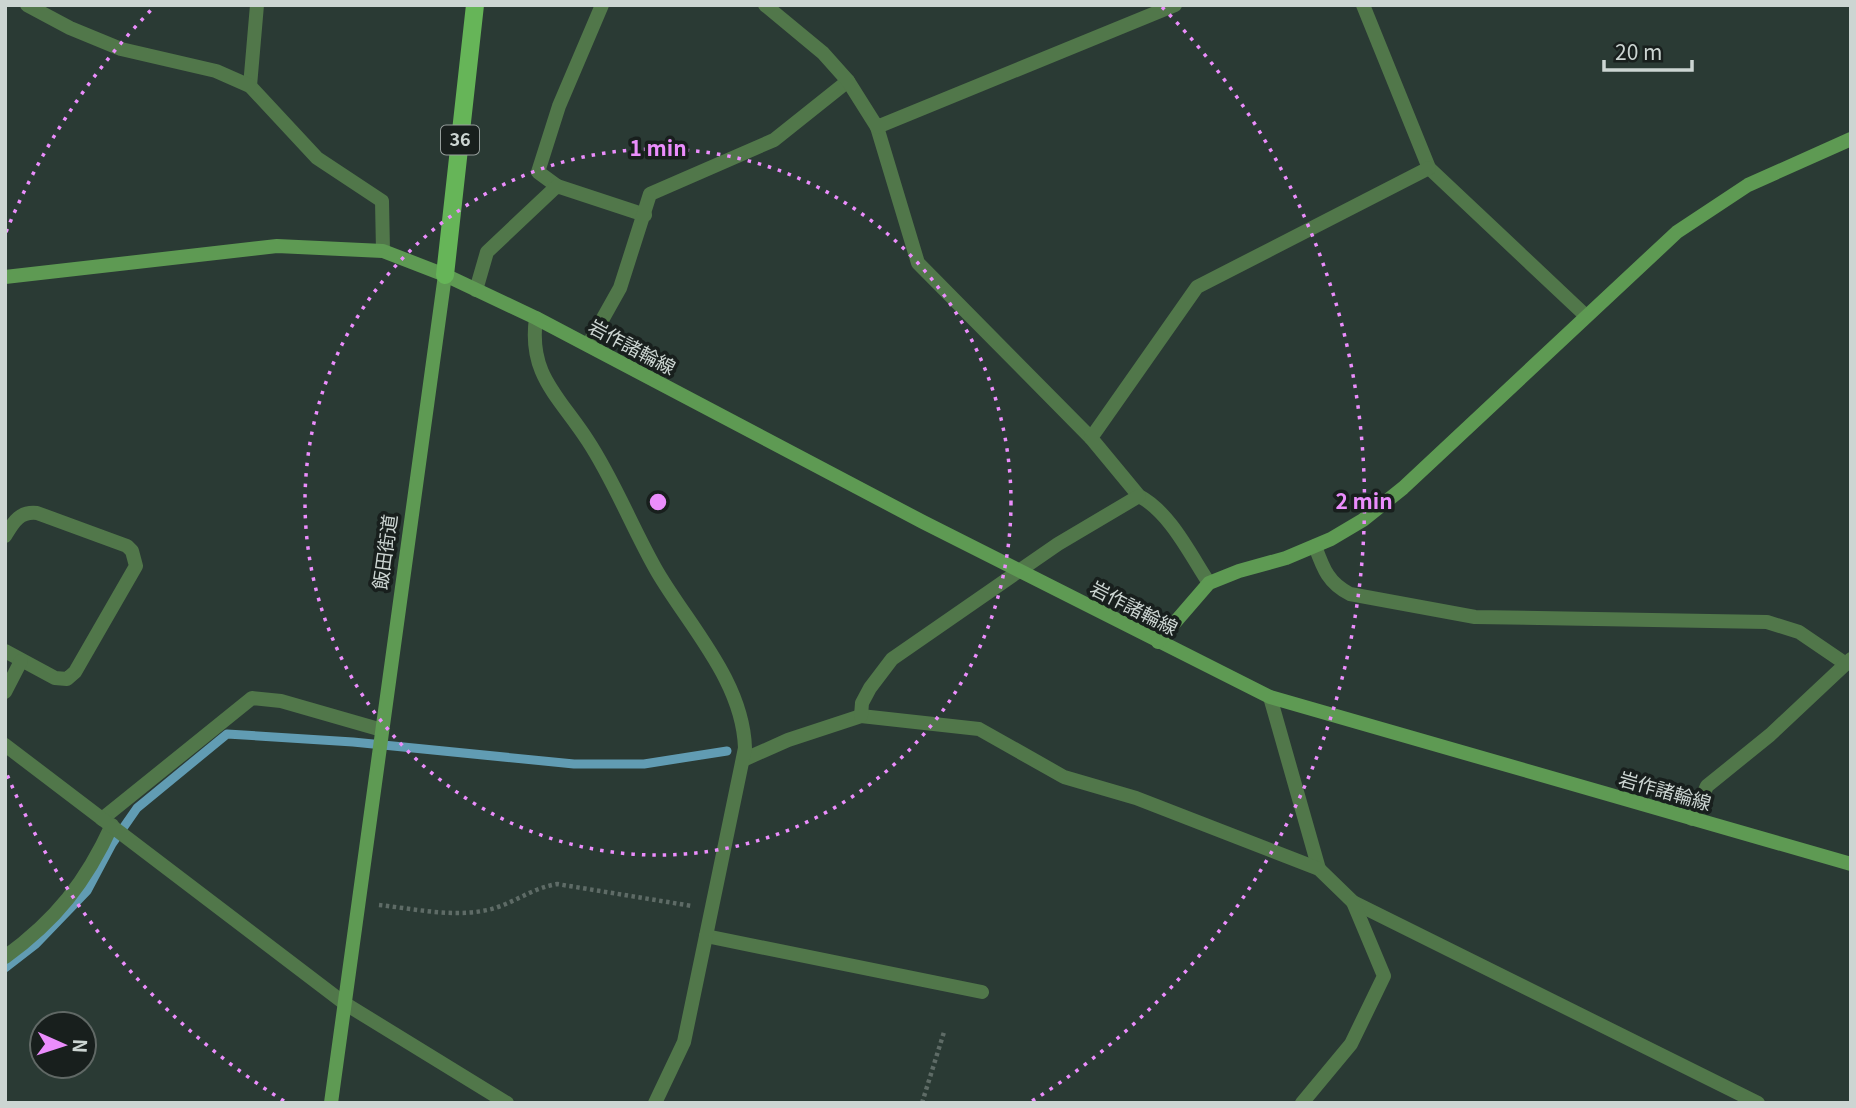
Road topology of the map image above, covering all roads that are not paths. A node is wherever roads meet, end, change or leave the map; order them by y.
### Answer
1 (27, 5) edge
2 (257, 5) edge
3 (475, 5) edge
4 (602, 5) edge
5 (765, 5) edge
6 (1175, 5) edge
7 (1363, 5) edge
8 (848, 81) junction
9 (250, 86) junction
10 (877, 127) junction
11 (1851, 139) edge
12 (1429, 168) junction
13 (557, 186) junction
14 (645, 215) junction
15 (383, 251) junction
16 (445, 275) junction
17 (5, 277) edge
18 (476, 290) junction
19 (1584, 315) junction
20 (536, 318) junction
21 (588, 345) junction
22 (1091, 438) junction
23 (1139, 496) junction
24 (5, 536) edge
25 (1315, 546) junction
26 (1020, 572) junction
27 (1209, 583) junction
28 (1158, 642) junction
29 (5, 651) edge
30 (21, 660) junction
31 (1848, 661) edge
32 (5, 692) edge
33 (1270, 697) junction
34 (861, 716) junction
35 (382, 730) junction
36 (5, 745) edge
37 (743, 760) junction
38 (1692, 819) junction
39 (107, 822) junction
40 (1851, 864) edge
41 (1319, 869) junction
42 (1353, 902) junction
43 (706, 936) junction
44 (5, 957) edge
45 (982, 992) dead end
46 (344, 1003) junction
47 (331, 1103) edge
48 (507, 1103) edge
49 (655, 1103) edge
50 (1302, 1103) edge
51 (1758, 1103) edge

1 - 9 street
2 - 9 street
3 - 16 main road, 飯田街道 / 36
4 - 13 street
5 - 8 street
6 - 10 street
7 - 12 street
8 - 10 street
8 - 14 street
9 - 15 street
10 - 22 street
11 - 19 main road
12 - 19 street
12 - 22 street
13 - 14 street
13 - 18 street
14 - 21 street
15 - 16 main road, 岩作諸輪線
15 - 17 main road, 岩作諸輪線
16 - 18 main road, 岩作諸輪線
16 - 35 main road, 飯田街道
18 - 20 main road, 岩作諸輪線
19 - 25 main road
20 - 21 main road, 岩作諸輪線
20 - 37 street
21 - 26 main road, 岩作諸輪線
22 - 23 street
23 - 26 street
23 - 27 street
24 - 30 street
25 - 27 main road
25 - 31 street
26 - 28 main road, 岩作諸輪線
26 - 34 street
27 - 28 main road
28 - 33 main road, 岩作諸輪線
29 - 30 street
30 - 32 street
31 - 38 street
33 - 38 main road, 岩作諸輪線
33 - 41 street
34 - 37 street
34 - 41 street
35 - 39 street
35 - 46 main road, 飯田街道
36 - 39 street
37 - 43 street
38 - 40 main road, 岩作諸輪線
39 - 44 street
39 - 46 street
41 - 42 street
42 - 50 street
42 - 51 street
43 - 45 street
43 - 49 street
46 - 47 main road, 飯田街道
46 - 48 street

